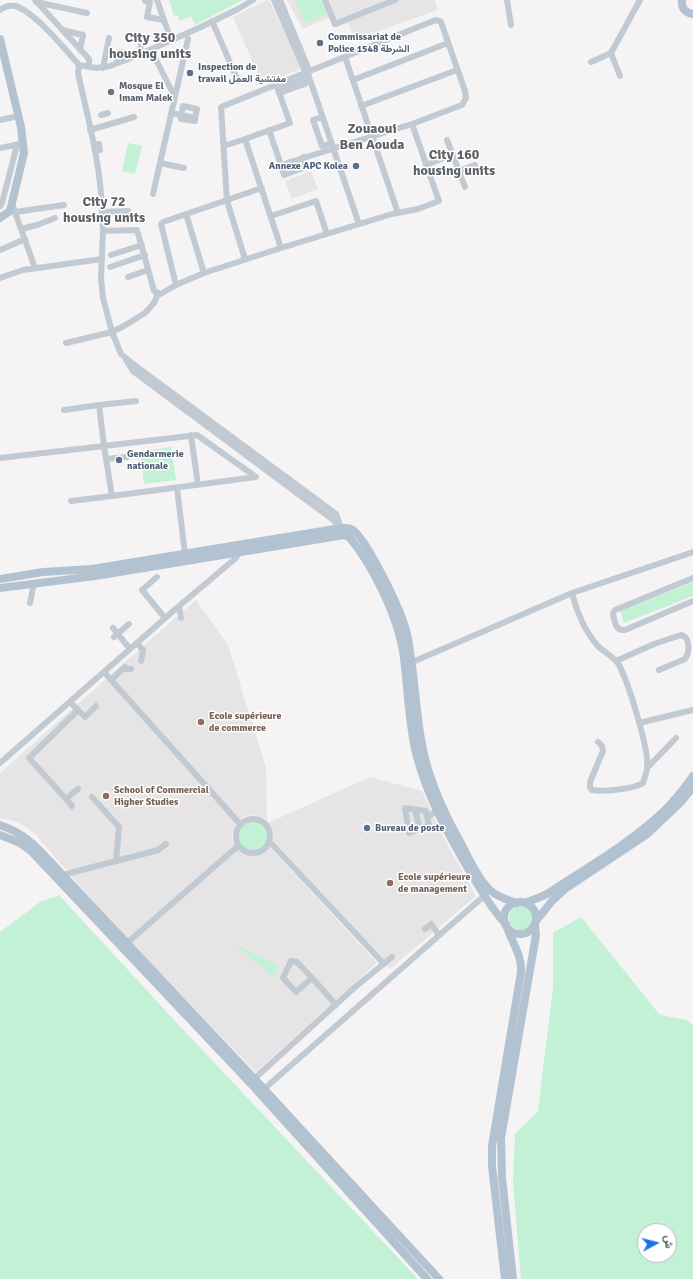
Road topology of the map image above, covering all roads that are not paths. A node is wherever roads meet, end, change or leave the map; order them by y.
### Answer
1 (146, 0) edge
2 (157, 0) edge
3 (253, 0) edge
4 (274, 0) edge
5 (280, 0) edge
6 (325, 0) edge
7 (395, 0) edge
8 (507, 0) edge
9 (640, 0) edge
10 (675, 0) edge
11 (35, 1) edge
12 (682, 4) edge
13 (0, 10) edge
14 (87, 13) dead end
15 (692, 15) edge
16 (163, 20) junction
17 (212, 21) junction
18 (512, 25) dead end
19 (62, 30) junction
20 (109, 38) dead end
21 (0, 39) edge
22 (188, 39) dead end
23 (171, 40) junction
24 (142, 42) dead end
25 (448, 43) junction
26 (80, 50) junction
27 (151, 50) junction
28 (611, 53) junction
29 (139, 55) junction
30 (345, 57) junction
31 (126, 60) junction
32 (591, 62) dead end
33 (117, 63) junction
34 (80, 65) junction
35 (89, 67) junction
36 (103, 68) junction
37 (457, 70) junction
38 (307, 71) junction
39 (620, 76) dead end
40 (353, 80) junction
41 (238, 81) dead end
42 (276, 84) junction
43 (175, 97) junction
44 (361, 106) junction
45 (108, 113) dead end
46 (171, 113) junction
47 (101, 115) dead end
48 (19, 116) junction
49 (182, 116) junction
50 (134, 117) dead end
51 (323, 117) junction
52 (0, 120) edge
53 (412, 124) junction
54 (90, 130) junction
55 (269, 130) junction
56 (372, 137) junction
57 (245, 139) junction
58 (447, 140) dead end
59 (20, 144) junction
60 (333, 145) junction
61 (224, 146) junction
62 (0, 148) edge
63 (452, 155) junction
64 (303, 157) junction
65 (160, 163) junction
66 (281, 165) junction
67 (426, 165) junction
68 (475, 165) dead end
69 (184, 168) dead end
70 (458, 171) junction
71 (465, 187) dead end
72 (262, 188) junction
73 (154, 194) dead end
74 (227, 201) junction
75 (64, 205) dead end
76 (0, 206) edge
77 (12, 209) junction
78 (128, 211) dead end
79 (102, 212) junction
80 (186, 214) junction
81 (398, 214) junction
82 (271, 216) junction
83 (0, 218) edge
84 (55, 218) dead end
85 (360, 224) junction
86 (21, 229) junction
87 (103, 231) junction
88 (327, 234) junction
89 (25, 239) junction
90 (142, 245) junction
91 (281, 248) junction
92 (0, 250) edge
93 (111, 255) dead end
94 (145, 255) junction
95 (102, 258) junction
96 (245, 259) junction
97 (110, 267) dead end
98 (36, 268) junction
99 (148, 270) junction
100 (204, 273) junction
101 (128, 277) dead end
102 (0, 278) edge
103 (176, 285) junction
104 (160, 294) junction
105 (112, 332) junction
106 (66, 343) dead end
107 (136, 401) dead end
108 (99, 405) junction
109 (64, 410) dead end
110 (191, 435) junction
111 (104, 446) junction
112 (127, 457) dead end
113 (0, 458) edge
114 (106, 459) junction
115 (198, 485) junction
116 (177, 488) junction
117 (112, 496) junction
118 (71, 501) dead end
119 (342, 532) junction
120 (244, 545) junction
121 (693, 552) edge
122 (239, 553) junction
123 (185, 554) junction
124 (157, 577) dead end
125 (693, 578) edge
126 (0, 579) edge
127 (34, 583) junction
128 (0, 588) edge
129 (572, 594) junction
130 (693, 601) edge
131 (30, 603) dead end
132 (179, 606) junction
133 (165, 618) junction
134 (181, 618) dead end
135 (129, 624) dead end
136 (113, 628) dead end
137 (116, 636) junction
138 (137, 643) junction
139 (130, 649) junction
140 (141, 661) dead end
141 (616, 661) junction
142 (408, 664) junction
143 (131, 669) dead end
144 (659, 670) dead end
145 (104, 672) junction
146 (111, 680) junction
147 (70, 702) junction
148 (96, 706) dead end
149 (78, 710) junction
150 (693, 710) edge
151 (639, 723) junction
152 (676, 738) dead end
153 (598, 742) dead end
154 (0, 764) edge
155 (647, 768) junction
156 (693, 776) edge
157 (78, 788) dead end
158 (693, 788) edge
159 (92, 797) dead end
160 (66, 799) junction
161 (72, 806) dead end
162 (415, 810) junction
163 (437, 811) junction
164 (427, 817) junction
165 (240, 824) junction
166 (0, 825) edge
167 (420, 829) junction
168 (0, 835) edge
169 (269, 841) junction
170 (166, 844) dead end
171 (238, 846) junction
172 (116, 861) junction
173 (63, 875) junction
174 (484, 896) junction
175 (520, 903) junction
176 (535, 922) junction
177 (507, 925) junction
178 (425, 930) dead end
179 (439, 935) junction
180 (127, 943) junction
181 (392, 957) dead end
182 (384, 964) junction
183 (312, 978) junction
184 (336, 1005) junction
185 (254, 1079) junction
186 (254, 1087) junction
187 (264, 1089) junction
188 (426, 1279) edge
189 (439, 1279) edge
190 (505, 1279) edge
191 (513, 1279) edge

1 - 16 street
2 - 16 street
3 - 17 street
4 - 38 street
5 - 38 street
6 - 7 street
8 - 18 street
9 - 28 street
10 - 12 main road
11 - 14 street
11 - 19 street
12 - 15 main road
13 - 34 street
16 - 23 street
17 - 23 street
17 - 41 street
19 - 26 street
19 - 26 street
20 - 36 street
21 - 48 main road
22 - 43 street
23 - 27 street
24 - 29 street
25 - 30 street
25 - 37 street
25 - 40 street
26 - 35 street
27 - 29 street
27 - 43 street
28 - 32 street
28 - 39 street
29 - 31 street
30 - 38 street
30 - 40 street
31 - 33 street
31 - 33 street
33 - 36 street
34 - 35 street
34 - 54 street
35 - 36 street
37 - 44 street
37 - 53 street
38 - 42 street
38 - 51 street
40 - 44 street
42 - 55 street
42 - 61 street
43 - 46 street
44 - 56 street
45 - 47 street
46 - 49 street
46 - 65 street
48 - 52 street
48 - 59 main road
49 - 49 street
50 - 54 street
51 - 60 street
51 - 60 street
53 - 56 street
53 - 67 street
54 - 79 street
55 - 57 street
55 - 66 street
56 - 60 street
56 - 81 street
57 - 61 street
57 - 72 street
58 - 63 street
59 - 62 street
59 - 76 street
59 - 77 main road
60 - 64 street
60 - 85 street
61 - 74 street
63 - 67 street
63 - 70 street
64 - 66 street
64 - 66 street
65 - 69 street
65 - 73 street
67 - 81 street
68 - 70 street
70 - 71 street
72 - 74 street
72 - 82 street
74 - 80 street
74 - 96 street
75 - 77 street
77 - 83 main road
77 - 86 street
78 - 79 street
79 - 87 street
80 - 100 street
80 - 103 street
81 - 85 street
82 - 88 street
82 - 91 street
84 - 86 street
85 - 88 street
86 - 89 street
87 - 90 street
87 - 95 street
88 - 91 street
89 - 92 street
89 - 98 street
90 - 93 street
90 - 94 street
91 - 96 street
94 - 97 street
94 - 99 street
95 - 98 street
95 - 105 street
96 - 100 street
98 - 102 street
99 - 101 street
99 - 104 street
100 - 103 street
103 - 104 street
104 - 105 street
105 - 106 street
105 - 119 street
107 - 108 street
108 - 109 street
108 - 111 street
110 - 111 street
110 - 115 street
110 - 115 street
111 - 113 street
111 - 114 street
112 - 114 street
114 - 117 street
115 - 116 street
116 - 117 street
116 - 123 street
117 - 118 street
119 - 120 main road
119 - 122 main road
119 - 142 main road
120 - 122 street
120 - 123 main road
121 - 129 street
122 - 127 main road
122 - 132 street
123 - 126 main road
124 - 133 street
125 - 130 street
127 - 128 main road
127 - 131 street
129 - 141 street
129 - 142 street
132 - 133 street
132 - 134 street
133 - 138 street
135 - 137 street
136 - 137 street
137 - 139 street
138 - 139 street
138 - 140 street
139 - 145 street
141 - 144 street
141 - 151 street
142 - 163 main road
142 - 175 main road
143 - 146 street
145 - 146 street
145 - 147 street
146 - 165 street
147 - 149 street
147 - 154 street
148 - 149 street
149 - 160 street
150 - 151 street
151 - 155 street
152 - 155 street
153 - 155 street
156 - 175 main road
157 - 160 street
158 - 176 main road
159 - 172 street
160 - 161 street
162 - 164 street
162 - 167 street
162 - 167 street
163 - 164 street
163 - 174 main road
164 - 167 street
165 - 169 street
165 - 171 street
166 - 173 main road
168 - 186 main road
169 - 171 street
169 - 182 street
170 - 172 street
171 - 180 street
172 - 173 street
173 - 180 main road
174 - 177 main road
174 - 179 street
175 - 176 main road
175 - 177 main road
176 - 177 main road
176 - 191 main road
177 - 190 main road
178 - 179 street
179 - 187 street
180 - 185 main road
181 - 182 street
182 - 184 street
183 - 183 street
183 - 184 street
184 - 185 street
185 - 187 main road
186 - 187 street
186 - 188 main road
187 - 189 main road

